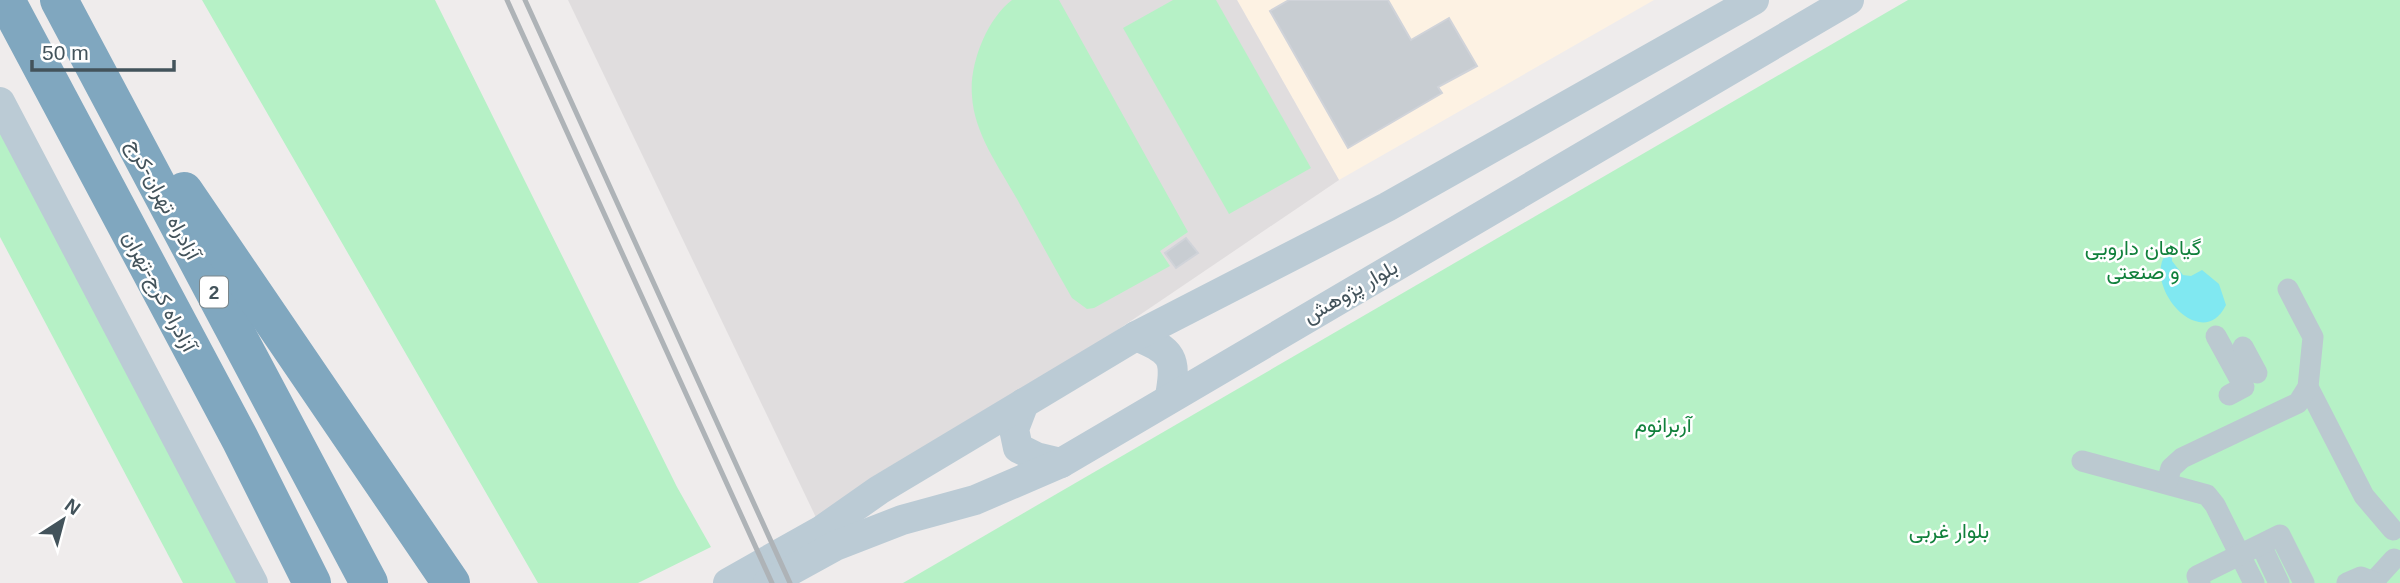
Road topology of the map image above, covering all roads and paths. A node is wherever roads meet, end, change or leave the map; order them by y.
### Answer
1 (6, 0) edge
2 (59, 0) edge
3 (1754, 0) edge
4 (1849, 0) edge
5 (0, 102) edge
6 (124, 124) junction
7 (2288, 289) dead end
8 (1136, 335) junction
9 (2216, 336) dead end
10 (2308, 387) junction
11 (2229, 395) dead end
12 (1170, 396) junction
13 (1024, 402) junction
14 (2082, 461) dead end
15 (1061, 463) junction
16 (2167, 482) junction
17 (2393, 530) dead end
18 (828, 538) junction
19 (2261, 545) junction
20 (2240, 555) junction
21 (2395, 559) dead end
22 (2223, 574) edge
23 (2300, 575) edge
24 (2273, 581) edge
25 (2375, 582) edge
26 (253, 583) edge
27 (312, 583) edge
28 (369, 583) edge
29 (451, 583) edge
30 (728, 583) edge
31 (768, 583) edge
32 (2200, 583) edge
33 (2254, 583) edge
34 (2347, 583) edge

1 - 27 highway, آزادراه کرج-تهران / 2
2 - 6 highway, آزادراه تهران-کرج / 2
3 - 8 street
4 - 12 street, بلوار پژوهش
5 - 26 street
6 - 28 highway, آزادراه تهران-کرج / 2
6 - 29 highway
7 - 10 street
8 - 12 street
8 - 13 street
9 - 11 street
10 - 16 street
10 - 17 street
12 - 15 street, بلوار پژوهش
13 - 15 street
13 - 18 street
14 - 16 street
15 - 18 street, بلوار پژوهش
16 - 20 street
18 - 30 street
18 - 31 street
19 - 20 street
19 - 23 street
19 - 24 street
20 - 22 street
20 - 33 street
21 - 25 street
22 - 32 street
23 - 24 street
25 - 34 street

